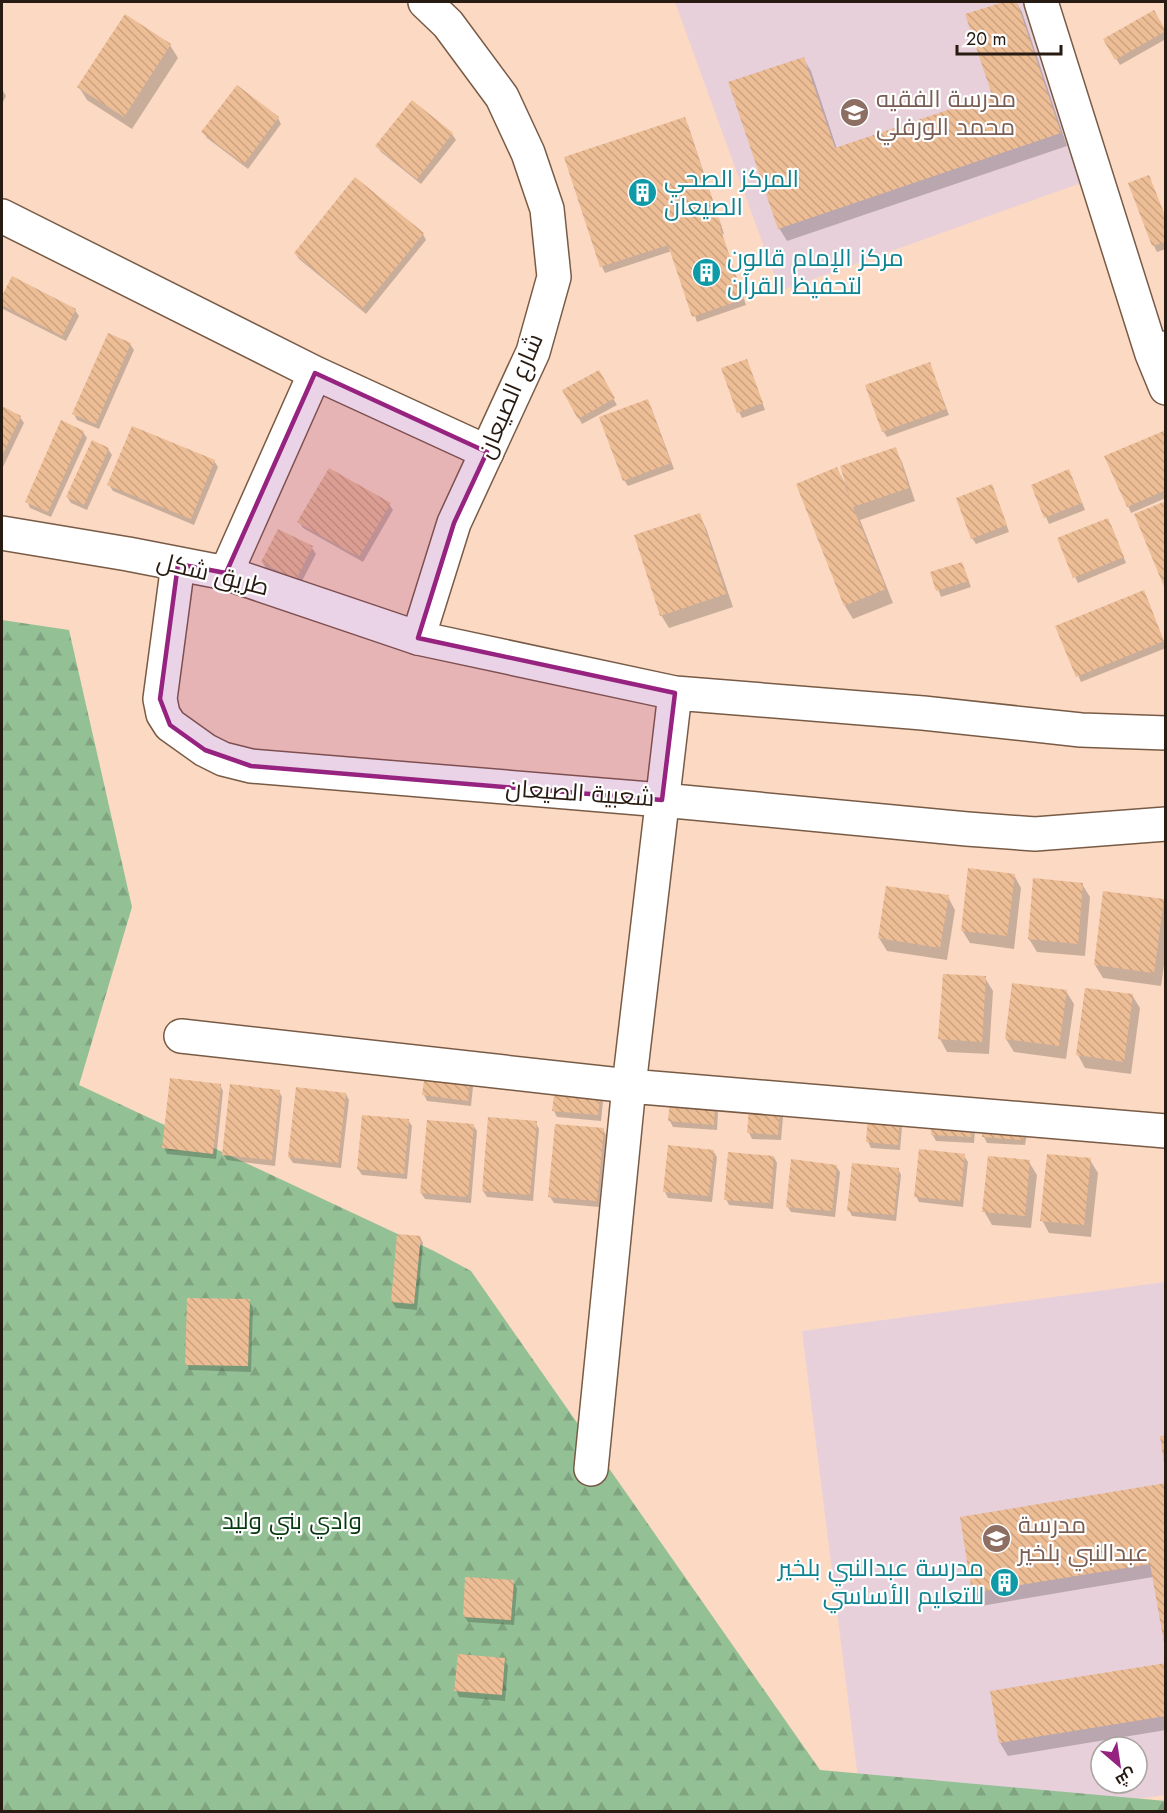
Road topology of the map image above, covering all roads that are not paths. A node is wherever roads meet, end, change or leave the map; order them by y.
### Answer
1 (425, 2) edge
2 (1041, 2) edge
3 (2, 216) edge
4 (1159, 351) edge
5 (315, 373) junction
6 (1166, 388) edge
7 (487, 452) junction
8 (2, 534) edge
9 (178, 564) junction
10 (226, 573) junction
11 (418, 638) junction
12 (675, 693) junction
13 (1166, 733) edge
14 (662, 800) junction
15 (1166, 824) edge
16 (181, 1036) dead end
17 (629, 1086) junction
18 (1166, 1131) edge
19 (591, 1469) dead end

1 - 7 street, شارع الصيعان
2 - 4 street
3 - 5 street
4 - 6 street
5 - 7 street
5 - 10 street
7 - 11 street, شارع الصيعان
8 - 9 street, طريق شكل
9 - 10 street, طريق شكل
9 - 14 street, شعبية الصيعان
10 - 11 street, طريق شكل
11 - 12 street, طريق شكل
12 - 13 street, طريق شكل
12 - 14 street
14 - 15 street, شعبية الصيعان
14 - 17 street
16 - 17 street
17 - 18 street
17 - 19 street

